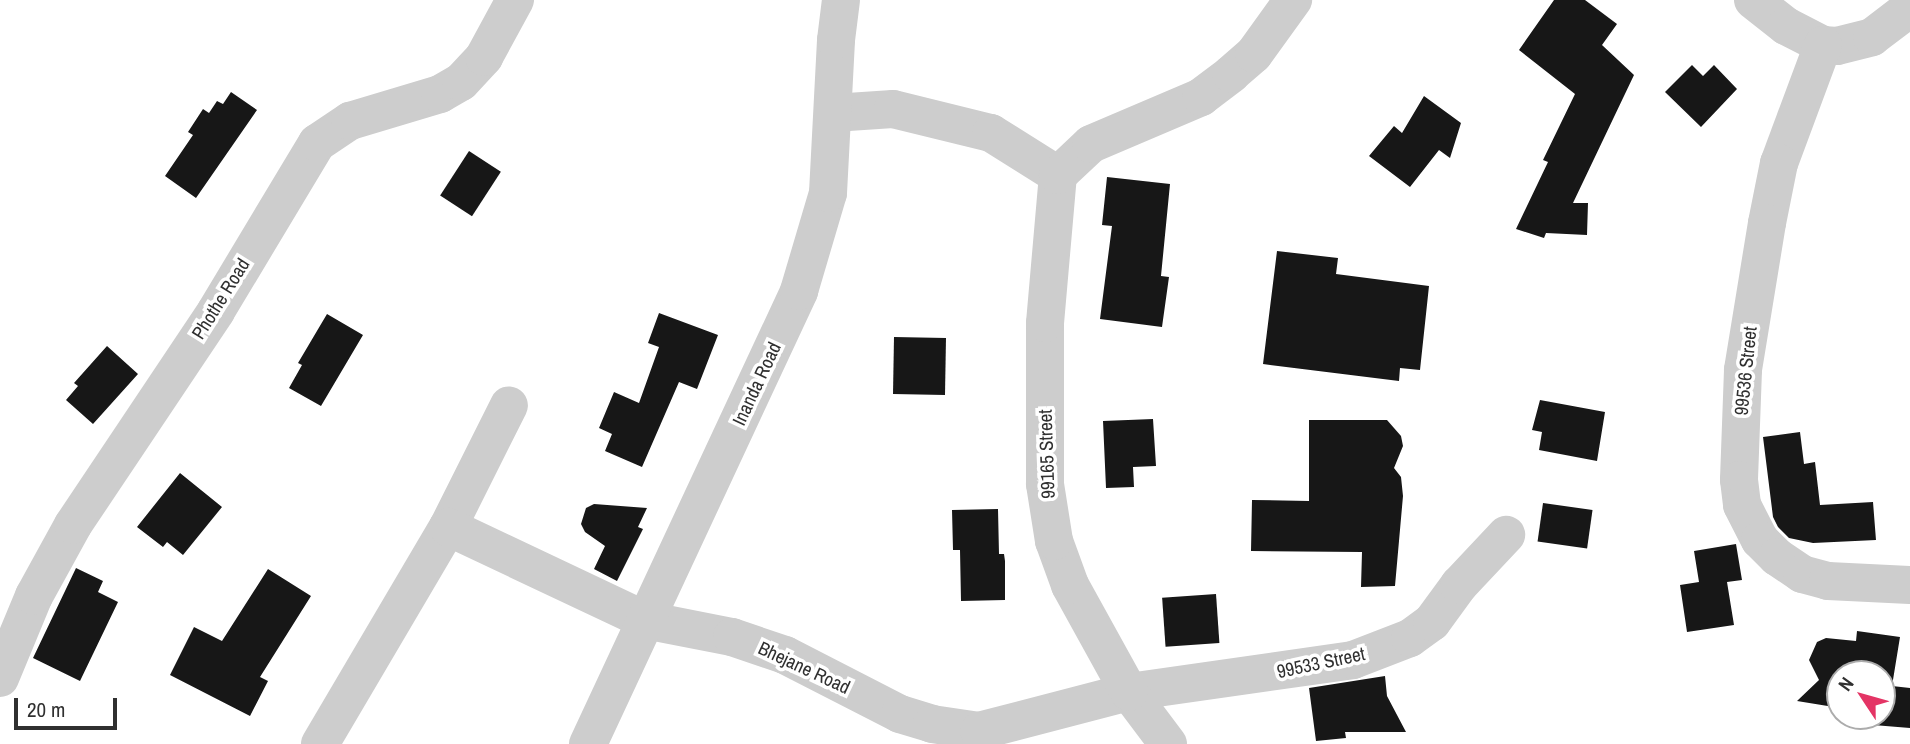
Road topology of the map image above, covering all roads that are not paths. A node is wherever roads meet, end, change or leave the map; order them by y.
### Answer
1 (515, 0) edge
2 (841, 0) edge
3 (1293, 0) edge
4 (1753, 0) edge
5 (1910, 8) edge
6 (1823, 45) junction
7 (833, 113) junction
8 (1058, 175) junction
9 (509, 405) dead end
10 (448, 527) junction
11 (1507, 535) dead end
12 (1910, 585) edge
13 (645, 620) junction
14 (0, 678) edge
15 (1129, 692) junction
16 (320, 744) edge
17 (589, 744) edge
18 (1168, 744) edge

1 - 14 street, Phothe Road
2 - 7 street, Inanda Road
3 - 8 street
4 - 6 street
5 - 6 street
6 - 12 street, 99536 Street
7 - 8 street
7 - 13 street, Inanda Road
8 - 15 street, 99165 Street
9 - 10 street
10 - 13 street, Bhejane Road
10 - 16 street
11 - 15 street, 99533 Street
13 - 15 street, Bhejane Road
13 - 17 street, Inanda Road
15 - 18 street, 99165 Street

